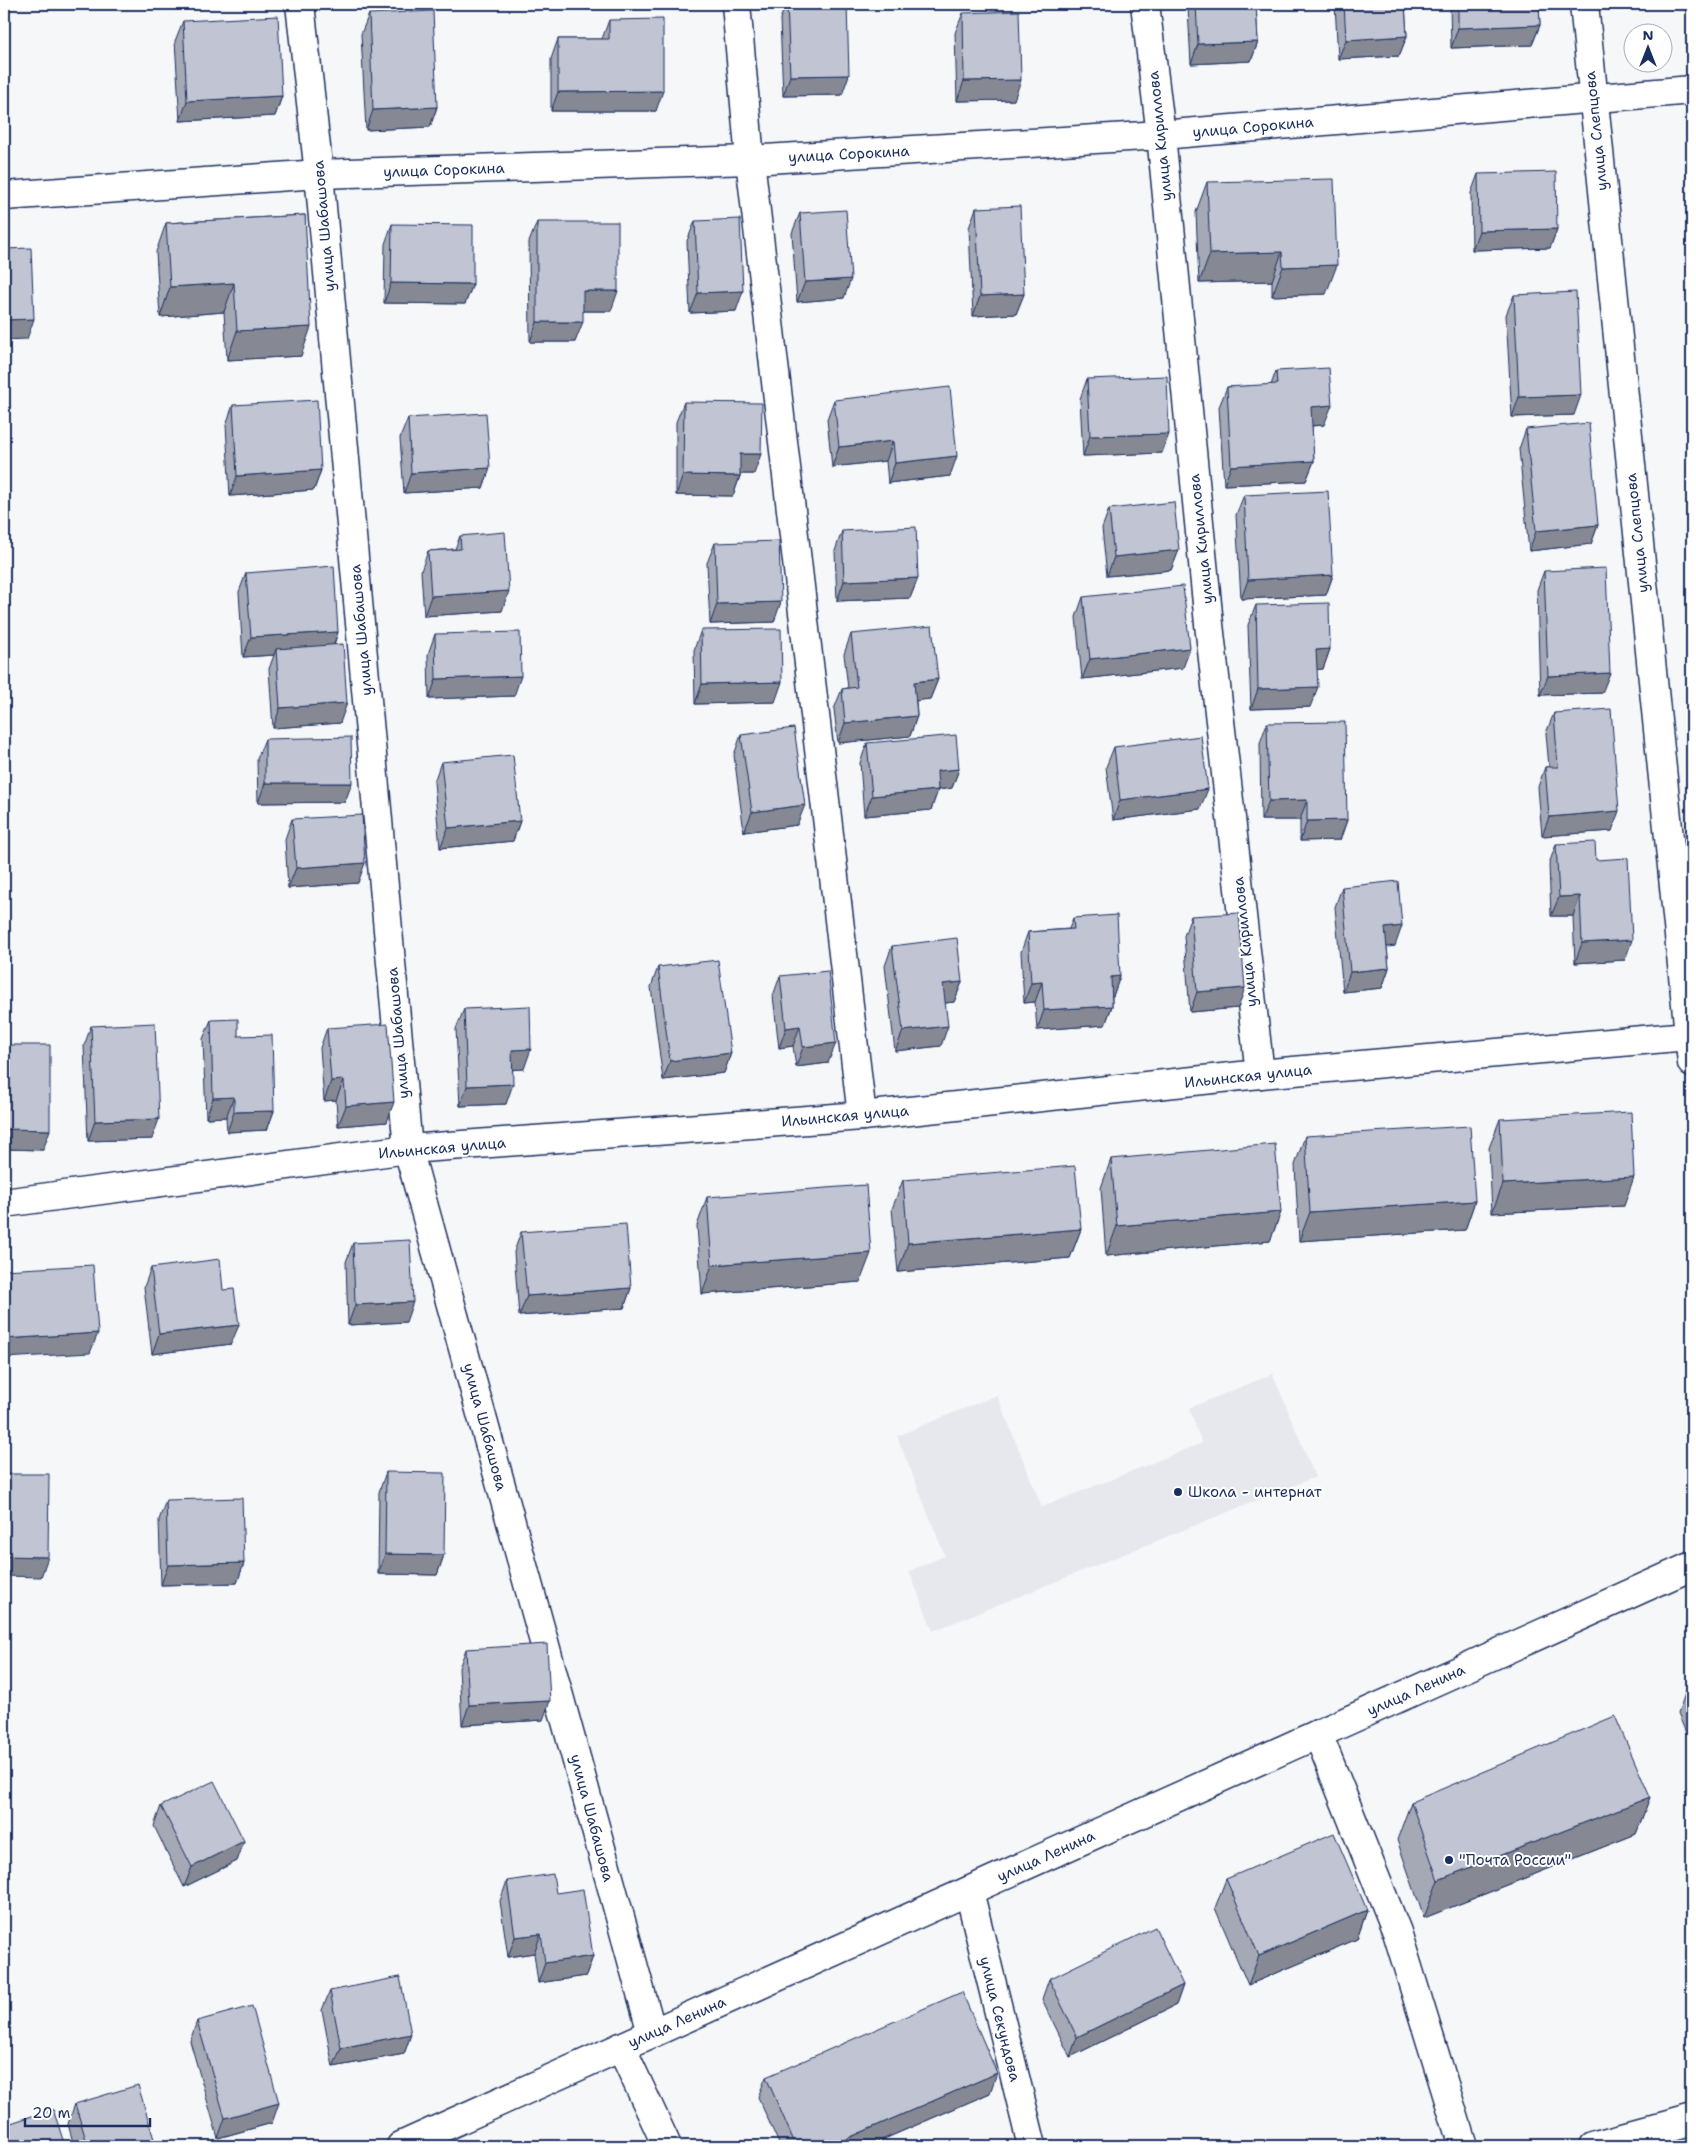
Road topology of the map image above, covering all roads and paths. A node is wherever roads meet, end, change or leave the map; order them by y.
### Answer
1 (300, 4) edge
2 (736, 4) edge
3 (1145, 4) edge
4 (1584, 4) edge
5 (1692, 90) edge
6 (1592, 98) junction
7 (1161, 135) junction
8 (750, 160) junction
9 (319, 174) junction
10 (4, 196) edge
11 (1688, 1036) junction
12 (1692, 1063) edge
13 (1260, 1074) junction
14 (862, 1116) junction
15 (408, 1149) junction
16 (4, 1203) edge
17 (1692, 1566) edge
18 (1318, 1734) junction
19 (968, 1891) junction
20 (652, 2033) junction
21 (621, 2047) junction
22 (1692, 2119) edge
23 (401, 2146) edge
24 (667, 2146) edge
25 (1032, 2146) edge
26 (1463, 2146) edge
27 (1594, 2146) edge

1 - 9 street, улица Шабашова
2 - 8 street
3 - 7 street, улица Кириллова
4 - 6 street, улица Слепцова
5 - 6 street, улица Сорокина
6 - 7 street, улица Сорокина
6 - 11 street, улица Слепцова
7 - 8 street, улица Сорокина
7 - 13 street, улица Кириллова
8 - 9 street, улица Сорокина
8 - 14 street
9 - 10 street, улица Сорокина
9 - 15 street, улица Шабашова
11 - 12 street, улица Слепцова
11 - 13 street, Ильинская улица
13 - 14 street, Ильинская улица
14 - 15 street, Ильинская улица
15 - 16 street, Ильинская улица
15 - 20 street, улица Шабашова
17 - 18 street, улица Ленина
18 - 19 street, улица Ленина
18 - 26 street
19 - 20 street, улица Ленина
19 - 25 street, улица Секундова
20 - 21 street, улица Ленина
21 - 23 street, улица Ленина
21 - 24 street
22 - 27 street

